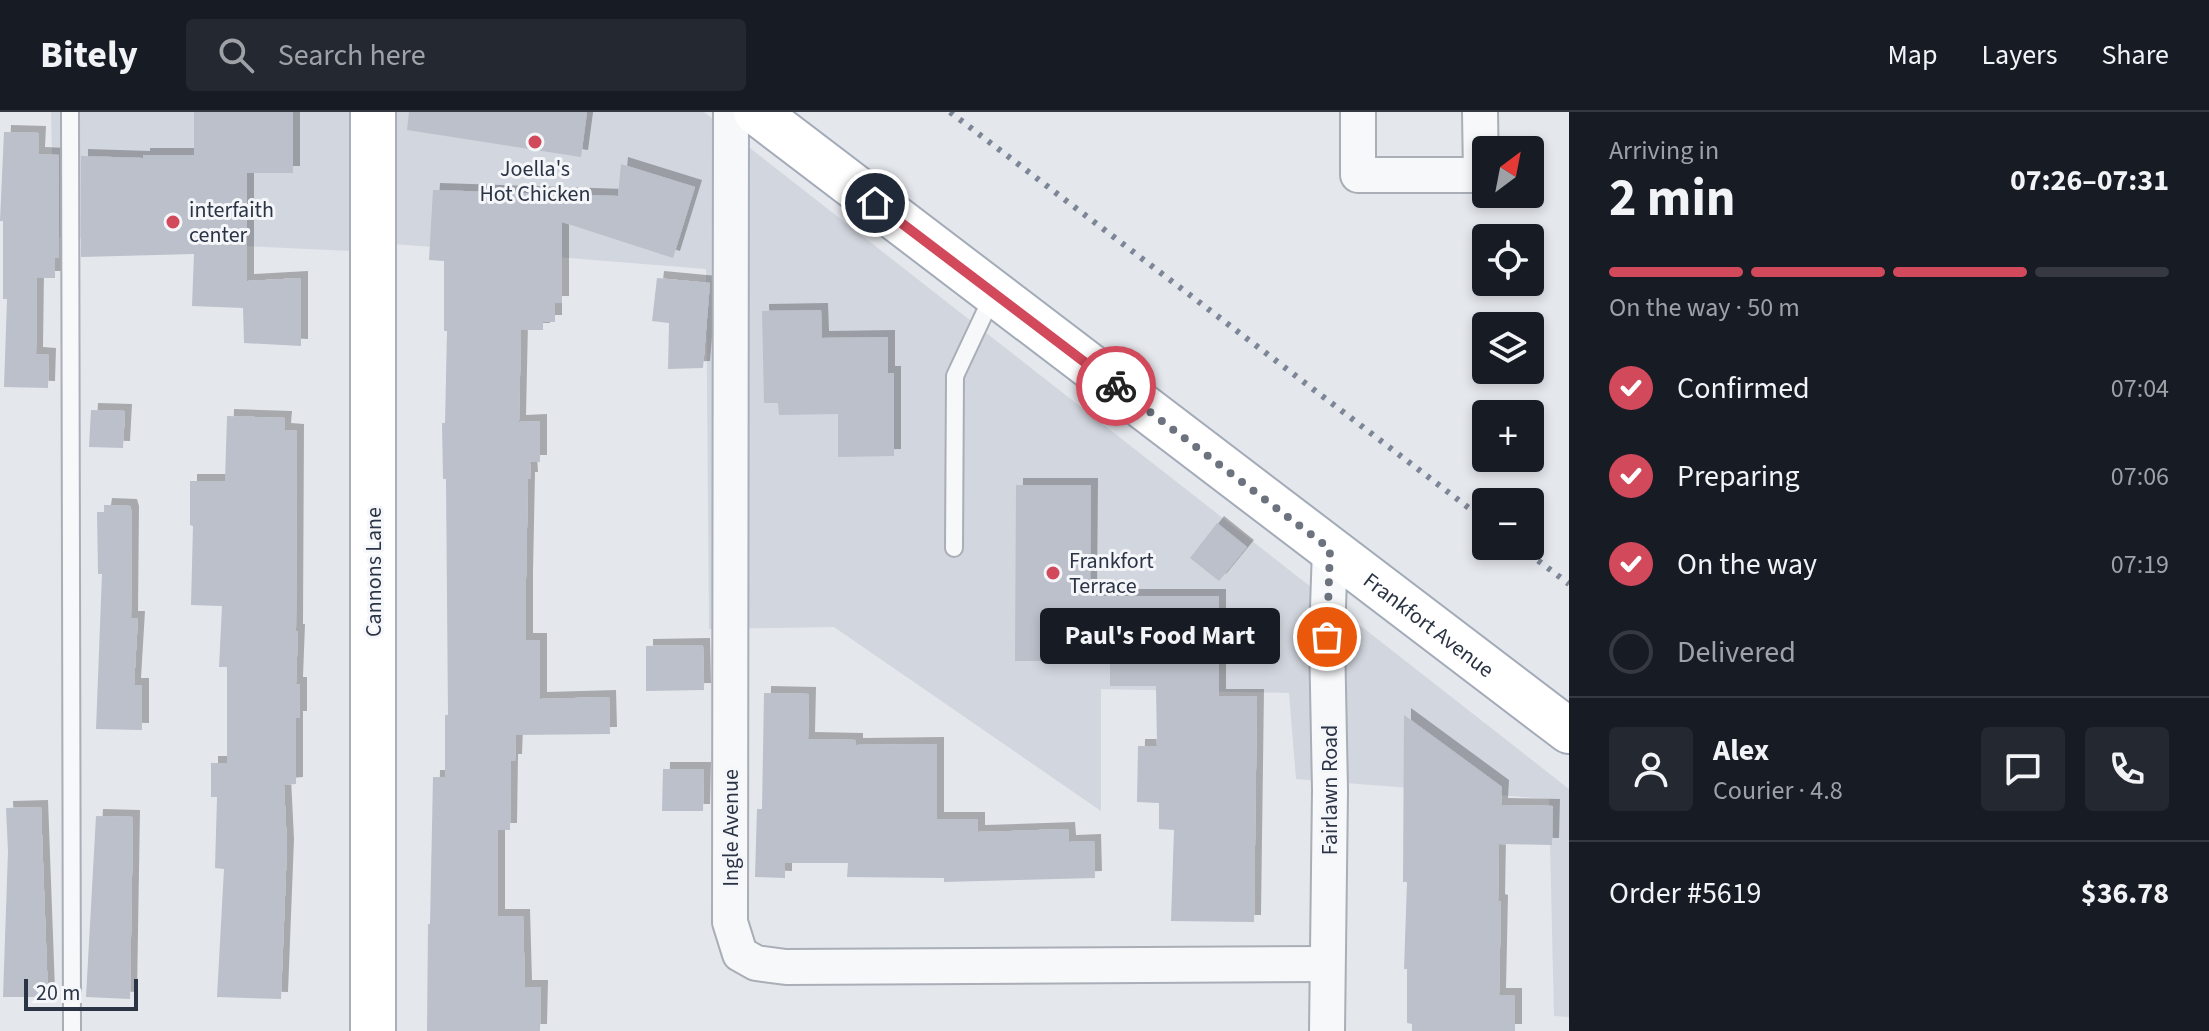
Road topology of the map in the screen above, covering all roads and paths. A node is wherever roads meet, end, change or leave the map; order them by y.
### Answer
1 (70, 112) edge
2 (373, 112) edge
3 (731, 112) edge
4 (756, 112) edge
5 (1358, 112) edge
6 (1480, 112) edge
7 (994, 293) junction
8 (954, 548) dead end
9 (1330, 549) junction
10 (1569, 731) edge
11 (1327, 964) junction
12 (72, 1031) edge
13 (373, 1031) edge
14 (1327, 1031) edge

1 - 12 lane
2 - 13 main road, Cannons Lane
3 - 11 street, Ingle Avenue
4 - 7 main road, Frankfort Avenue
5 - 6 street
7 - 8 lane
7 - 9 main road, Frankfort Avenue
9 - 10 main road, Frankfort Avenue
9 - 11 street, Fairlawn Road
11 - 14 street, Fairlawn Road

